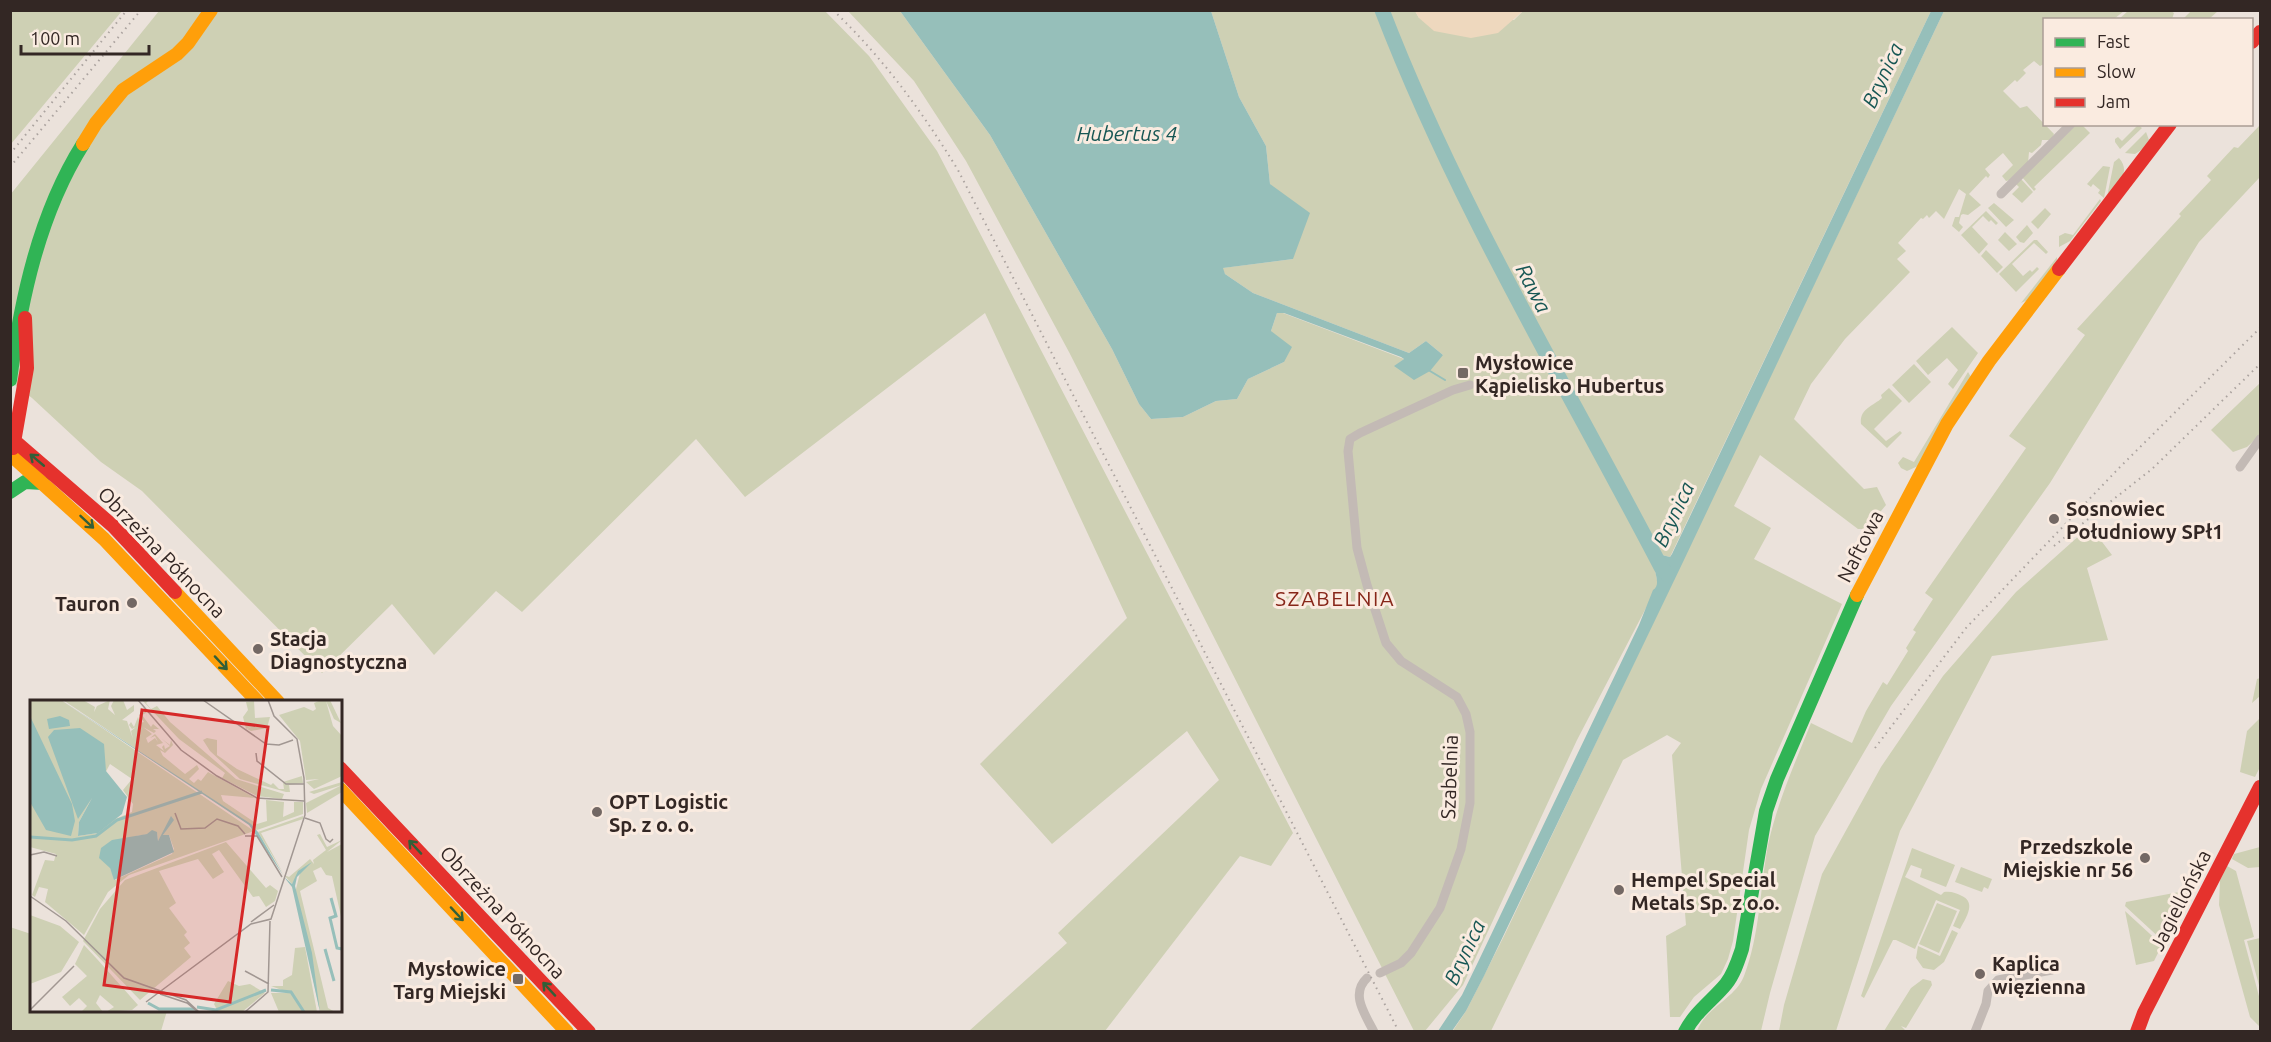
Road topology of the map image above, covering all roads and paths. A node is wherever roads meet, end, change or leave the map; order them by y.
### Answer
1 (211, 10) edge
2 (2070, 126) edge
3 (2168, 126) edge
4 (2001, 194) dead end
5 (25, 298) junction
6 (10, 380) edge
7 (1470, 386) dead end
8 (2260, 439) edge
9 (12, 450) edge
10 (2240, 467) dead end
11 (43, 483) junction
12 (10, 492) edge
13 (256, 700) edge
14 (276, 700) edge
15 (342, 770) edge
16 (356, 784) junction
17 (2260, 787) edge
18 (343, 791) edge
19 (2052, 970) dead end
20 (1380, 973) dead end
21 (1367, 978) dead end
22 (571, 1013) junction
23 (564, 1028) edge
24 (589, 1032) edge
25 (1374, 1032) edge
26 (1685, 1032) edge
27 (1975, 1032) edge
28 (2137, 1032) edge

1 - 5 street
2 - 4 street
3 - 26 street, Naftowa
5 - 6 street
5 - 9 street
7 - 20 street, Szabelnia
8 - 10 street
9 - 11 street, Obrzeżna Północna
14 -> 9 street, Obrzeżna Północna
11 - 12 street
11 -> 13 street, Obrzeżna Północna
15 - 16 street, Obrzeżna Północna
16 - 18 street
22 -> 16 street, Obrzeżna Północna
17 - 28 street, Jagiellońska
18 -> 23 street, Obrzeżna Północna
19 - 27 street
21 - 25 street
22 - 23 street
22 - 24 street, Obrzeżna Północna

